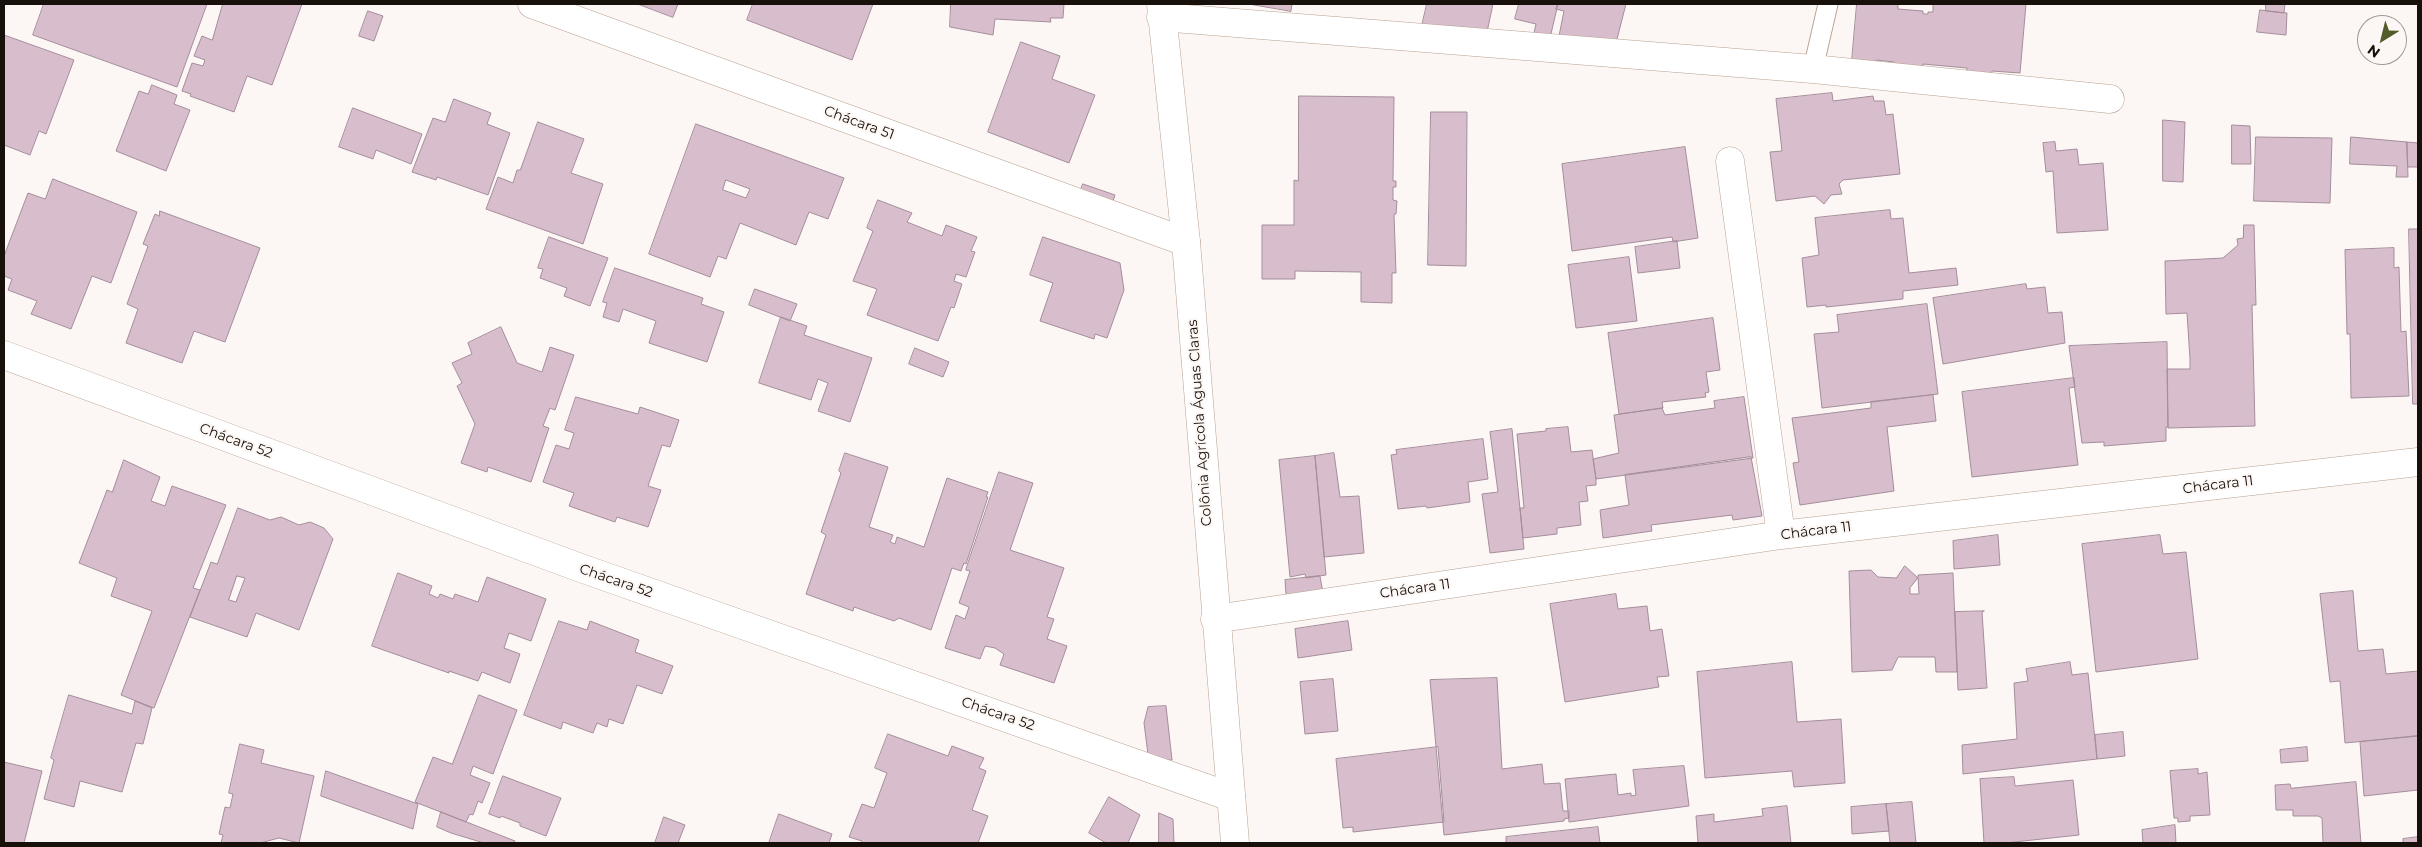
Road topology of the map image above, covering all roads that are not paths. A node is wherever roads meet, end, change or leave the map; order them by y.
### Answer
1 (532, 4) edge
2 (1828, 4) edge
3 (1161, 11) edge
4 (1813, 69) junction
5 (2110, 99) dead end
6 (1730, 161) dead end
7 (1186, 242) junction
8 (4, 355) edge
9 (2418, 462) edge
10 (1781, 535) junction
11 (1215, 619) junction
12 (1231, 797) junction
13 (1235, 843) edge

1 - 7 street, Chácara 51
2 - 4 lane
3 - 4 street
3 - 7 street, Colônia Agrícola Águas Claras
4 - 5 street
6 - 10 street
7 - 11 street, Colônia Agrícola Águas Claras
8 - 12 street, Chácara 52
9 - 10 street, Chácara 11
10 - 11 street, Chácara 11
11 - 12 street, Colônia Agrícola Águas Claras
12 - 13 street, Colônia Agrícola Águas Claras

